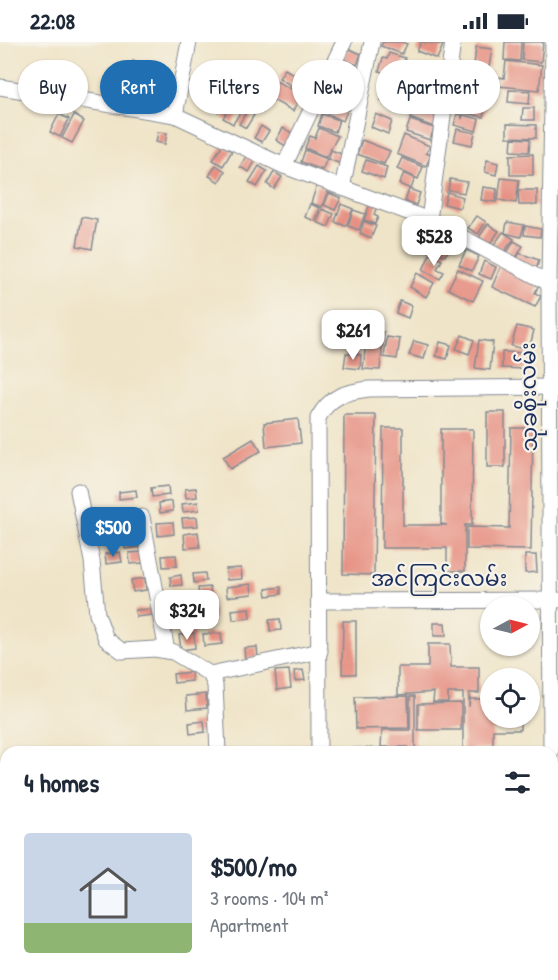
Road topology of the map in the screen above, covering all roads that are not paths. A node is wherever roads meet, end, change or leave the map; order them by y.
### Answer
1 (189, 42) edge
2 (344, 42) edge
3 (372, 42) edge
4 (453, 42) edge
5 (553, 42) edge
6 (0, 87) edge
7 (555, 96) edge
8 (175, 115) junction
9 (284, 166) junction
10 (342, 188) junction
11 (429, 220) junction
12 (549, 283) junction
13 (554, 387) edge
14 (78, 491) dead end
15 (142, 517) dead end
16 (555, 600) edge
17 (320, 601) junction
18 (167, 651) junction
19 (320, 651) junction
20 (210, 674) junction
21 (218, 746) edge
22 (319, 746) edge
23 (551, 746) edge

1 - 8 street
2 - 9 street
3 - 10 street
4 - 11 street
5 - 7 street, သုခစိုးလမ်း
6 - 8 street
7 - 12 street, သုခစိုးလမ်း
8 - 9 street
9 - 10 street
10 - 11 street
11 - 12 street
12 - 13 street, သုခစိုးလမ်း
13 - 16 street, သုခစိုးလမ်း
13 - 17 street
14 - 18 street
15 - 18 street
16 - 17 street, အင်ကြင်းလမ်း
16 - 23 street, သုခစိုးလမ်း
17 - 19 street
18 - 20 street
19 - 20 street
19 - 22 street
20 - 21 street

